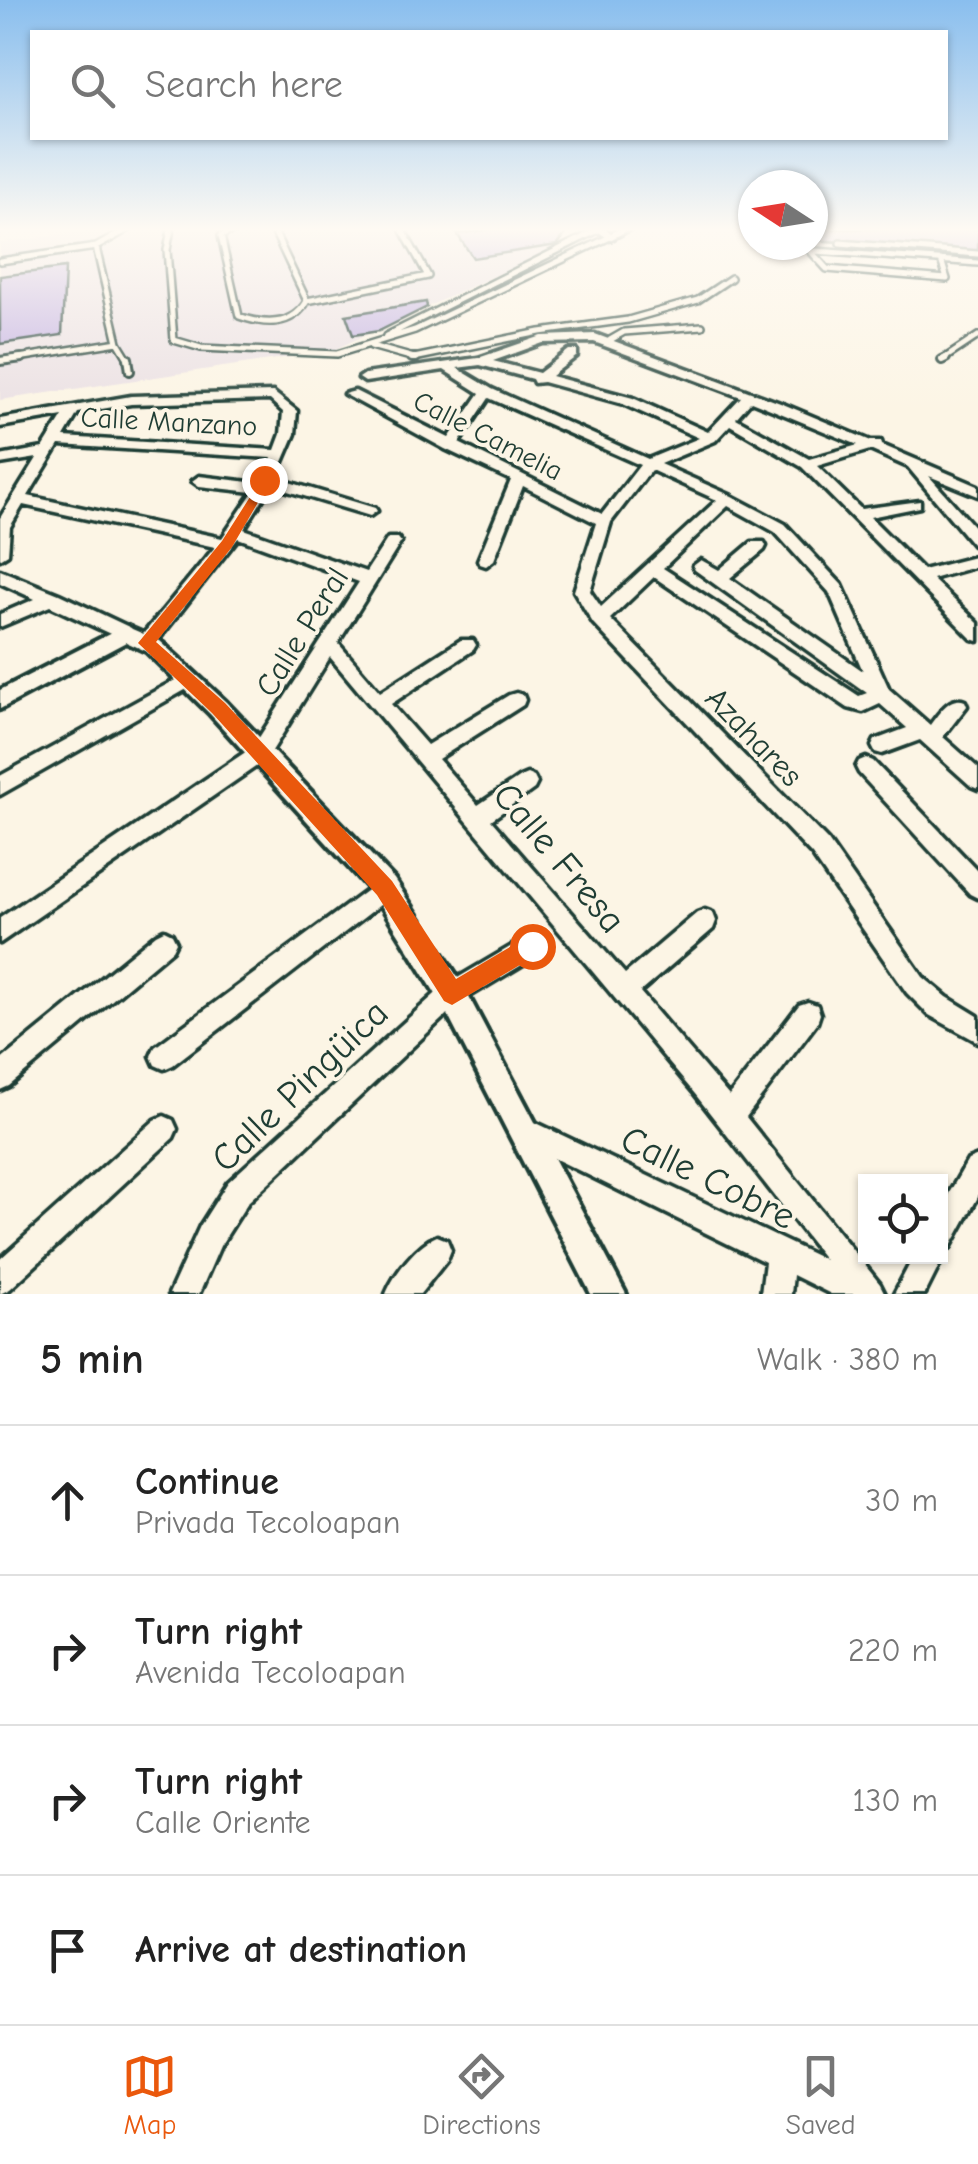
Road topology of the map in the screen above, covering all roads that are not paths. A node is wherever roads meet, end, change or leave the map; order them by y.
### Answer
1 (106, 289) edge
2 (170, 289) edge
3 (233, 289) edge
4 (301, 289) edge
5 (366, 289) edge
6 (477, 289) edge
7 (492, 289) edge
8 (713, 289) edge
9 (307, 302) junction
10 (702, 326) dead end
11 (978, 336) edge
12 (610, 340) junction
13 (118, 342) junction
14 (371, 346) junction
15 (574, 352) dead end
16 (942, 360) dead end
17 (0, 361) edge
18 (480, 361) junction
19 (444, 365) junction
20 (130, 370) dead end
21 (365, 378) dead end
22 (538, 380) junction
23 (486, 392) junction
24 (350, 394) dead end
25 (751, 397) junction
26 (73, 410) junction
27 (729, 420) junction
28 (0, 423) edge
29 (710, 438) junction
30 (876, 444) junction
31 (54, 446) junction
32 (450, 446) junction
33 (278, 454) junction
34 (0, 460) edge
35 (648, 464) junction
36 (807, 464) junction
37 (910, 464) junction
38 (199, 481) dead end
39 (518, 481) junction
40 (262, 484) junction
41 (978, 491) edge
42 (727, 499) junction
43 (23, 500) junction
44 (915, 504) dead end
45 (370, 511) dead end
46 (857, 515) junction
47 (604, 521) junction
48 (231, 538) junction
49 (978, 540) edge
50 (394, 542) dead end
51 (758, 546) dead end
52 (0, 554) edge
53 (486, 560) dead end
54 (976, 561) edge
55 (701, 566) dead end
56 (654, 570) junction
57 (0, 576) edge
58 (920, 576) junction
59 (719, 578) junction
60 (370, 580) junction
61 (53, 598) junction
62 (599, 619) junction
63 (0, 621) edge
64 (978, 634) edge
65 (136, 638) junction
66 (466, 645) dead end
67 (331, 647) junction
68 (188, 680) junction
69 (882, 694) junction
70 (0, 700) edge
71 (516, 700) dead end
72 (380, 702) junction
73 (958, 706) dead end
74 (925, 735) junction
75 (882, 746) dead end
76 (260, 754) junction
77 (426, 756) junction
78 (866, 768) dead end
79 (978, 780) edge
80 (527, 783) dead end
81 (0, 786) edge
82 (478, 817) junction
83 (978, 887) edge
84 (384, 888) junction
85 (705, 921) dead end
86 (0, 932) edge
87 (164, 942) dead end
88 (532, 946) dead end
89 (624, 990) junction
90 (452, 994) junction
91 (808, 1014) dead end
92 (978, 1030) edge
93 (164, 1056) dead end
94 (0, 1077) edge
95 (730, 1118) junction
96 (521, 1128) junction
97 (164, 1129) dead end
98 (978, 1170) edge
99 (948, 1224) edge
100 (437, 1250) dead end
101 (780, 1255) junction
102 (926, 1264) edge
103 (0, 1279) edge
104 (184, 1294) edge
105 (402, 1294) edge
106 (609, 1294) edge
107 (776, 1294) edge
108 (866, 1294) edge
109 (909, 1294) edge

1 - 13 lane
2 - 14 lane
3 - 9 lane
4 - 9 lane
5 - 9 lane
6 - 14 lane
7 - 14 lane
8 - 14 lane
10 - 12 lane
11 - 16 lane
12 - 18 street
12 - 25 street
13 - 17 lane
13 - 20 lane
15 - 22 street
18 - 19 street
18 - 22 street
19 - 21 street
19 - 23 street
22 - 29 street
23 - 32 street
23 - 35 street
24 - 32 street, Calle Camelia
25 - 27 street
25 - 30 street
26 - 28 street
26 - 31 street
26 - 33 street
27 - 29 street
27 - 36 street
29 - 35 street
30 - 36 street
30 - 37 street
31 - 33 street, Calle Manzano
31 - 34 street, Calle Manzano
31 - 43 street
32 - 39 street, Calle Camelia
33 - 40 street
35 - 42 street
35 - 47 street, Azahares
36 - 46 street
37 - 41 street
37 - 49 street
38 - 40 street
39 - 47 street, Calle Camelia
39 - 53 street
40 - 45 street
40 - 48 street
42 - 56 street
42 - 69 street
43 - 48 street
43 - 52 street
44 - 46 street
46 - 58 street
47 - 62 street, Azahares
48 - 60 street
48 - 65 street
50 - 60 street, Calle Peral
51 - 59 street
54 - 58 street
55 - 59 street
56 - 62 street
56 - 69 street
57 - 61 street
58 - 64 street
59 - 69 street
60 - 67 street, Calle Peral
61 - 63 street
61 - 65 street
62 - 92 street, Azahares
65 - 68 street
65 - 70 street
66 - 72 street
67 - 72 street, Calle Fresa
67 - 76 street, Calle Peral
68 - 76 street
68 - 81 street
69 - 74 street
71 - 77 street
72 - 77 street, Calle Fresa
73 - 74 street
74 - 75 street
74 - 79 street
76 - 84 street
76 - 86 street
77 - 82 street, Calle Fresa
78 - 83 street
80 - 82 street
82 - 89 street, Calle Fresa
84 - 90 street
84 - 93 street
85 - 89 street
87 - 94 street
88 - 90 street, Calle Pingüica
89 - 95 street, Calle Fresa
90 - 96 street
90 - 104 street, Calle Pingüica
91 - 95 street
95 - 108 street, Calle Fresa
96 - 101 street, Calle Cobre
96 - 106 street
97 - 103 street
98 - 99 street
100 - 105 street
101 - 107 street
101 - 108 street, Calle Cobre
102 - 109 street

